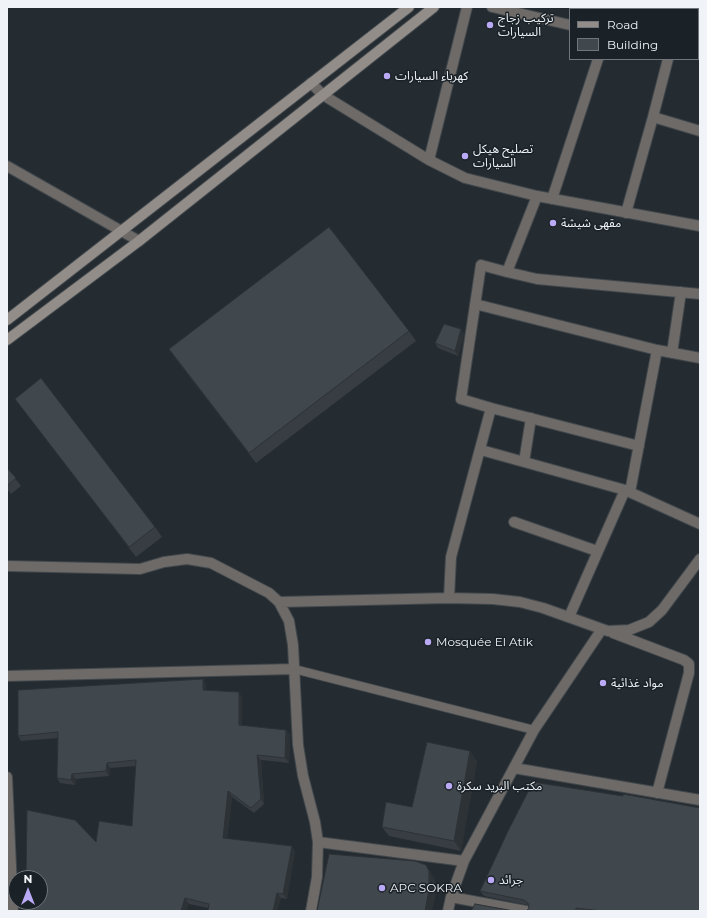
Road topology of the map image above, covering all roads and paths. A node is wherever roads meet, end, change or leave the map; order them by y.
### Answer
1 (409, 7) edge
2 (434, 7) edge
3 (467, 7) edge
4 (492, 7) edge
5 (569, 25) edge
6 (598, 60) edge
7 (668, 60) edge
8 (311, 83) junction
9 (323, 95) junction
10 (653, 117) junction
11 (700, 131) edge
12 (429, 160) junction
13 (7, 166) edge
14 (537, 196) junction
15 (552, 199) junction
16 (626, 213) junction
17 (700, 226) edge
18 (122, 231) junction
19 (139, 241) junction
20 (508, 272) junction
21 (681, 292) junction
22 (700, 294) edge
23 (476, 304) junction
24 (7, 320) edge
25 (7, 340) edge
26 (657, 350) junction
27 (672, 353) junction
28 (700, 358) edge
29 (492, 408) junction
30 (531, 418) junction
31 (639, 446) junction
32 (480, 450) junction
33 (524, 462) junction
34 (628, 491) junction
35 (514, 522) dead end
36 (700, 524) edge
37 (597, 551) junction
38 (700, 559) edge
39 (7, 566) edge
40 (449, 598) junction
41 (279, 602) junction
42 (569, 617) junction
43 (605, 630) junction
44 (294, 669) junction
45 (7, 676) edge
46 (534, 730) junction
47 (514, 768) junction
48 (7, 777) edge
49 (657, 793) junction
50 (700, 800) edge
51 (318, 842) junction
52 (464, 861) junction
53 (451, 897) junction
54 (13, 911) edge
55 (311, 911) edge
56 (448, 911) edge
57 (526, 911) edge

1 - 8 street
2 - 9 street
3 - 12 street
4 - 5 street
6 - 15 street
7 - 10 street
8 - 9 street
8 - 18 street
9 - 12 street
9 - 19 street
10 - 11 street
10 - 16 street
12 - 14 street
13 - 18 street
14 - 15 street
14 - 20 street
15 - 16 street
16 - 17 street
18 - 19 street
18 - 24 street
19 - 25 street
20 - 21 street
20 - 23 street
21 - 22 street
21 - 27 street
23 - 26 street
23 - 29 street
26 - 27 street
26 - 31 street
27 - 28 street
29 - 30 street
29 - 32 street
30 - 31 street
30 - 33 street
31 - 34 street
32 - 33 street
32 - 40 street
33 - 34 street
34 - 36 street
34 - 37 street
35 - 37 street
37 - 42 street
38 - 43 street
39 - 41 street
40 - 41 street
40 - 42 street
41 - 44 street
42 - 43 street
43 - 46 street
43 - 49 street
44 - 45 street
44 - 46 lane
44 - 51 street
46 - 47 street
47 - 49 street
47 - 52 street
48 - 54 street
49 - 50 street
51 - 52 street
51 - 55 street
52 - 53 street
53 - 56 street
53 - 57 street

